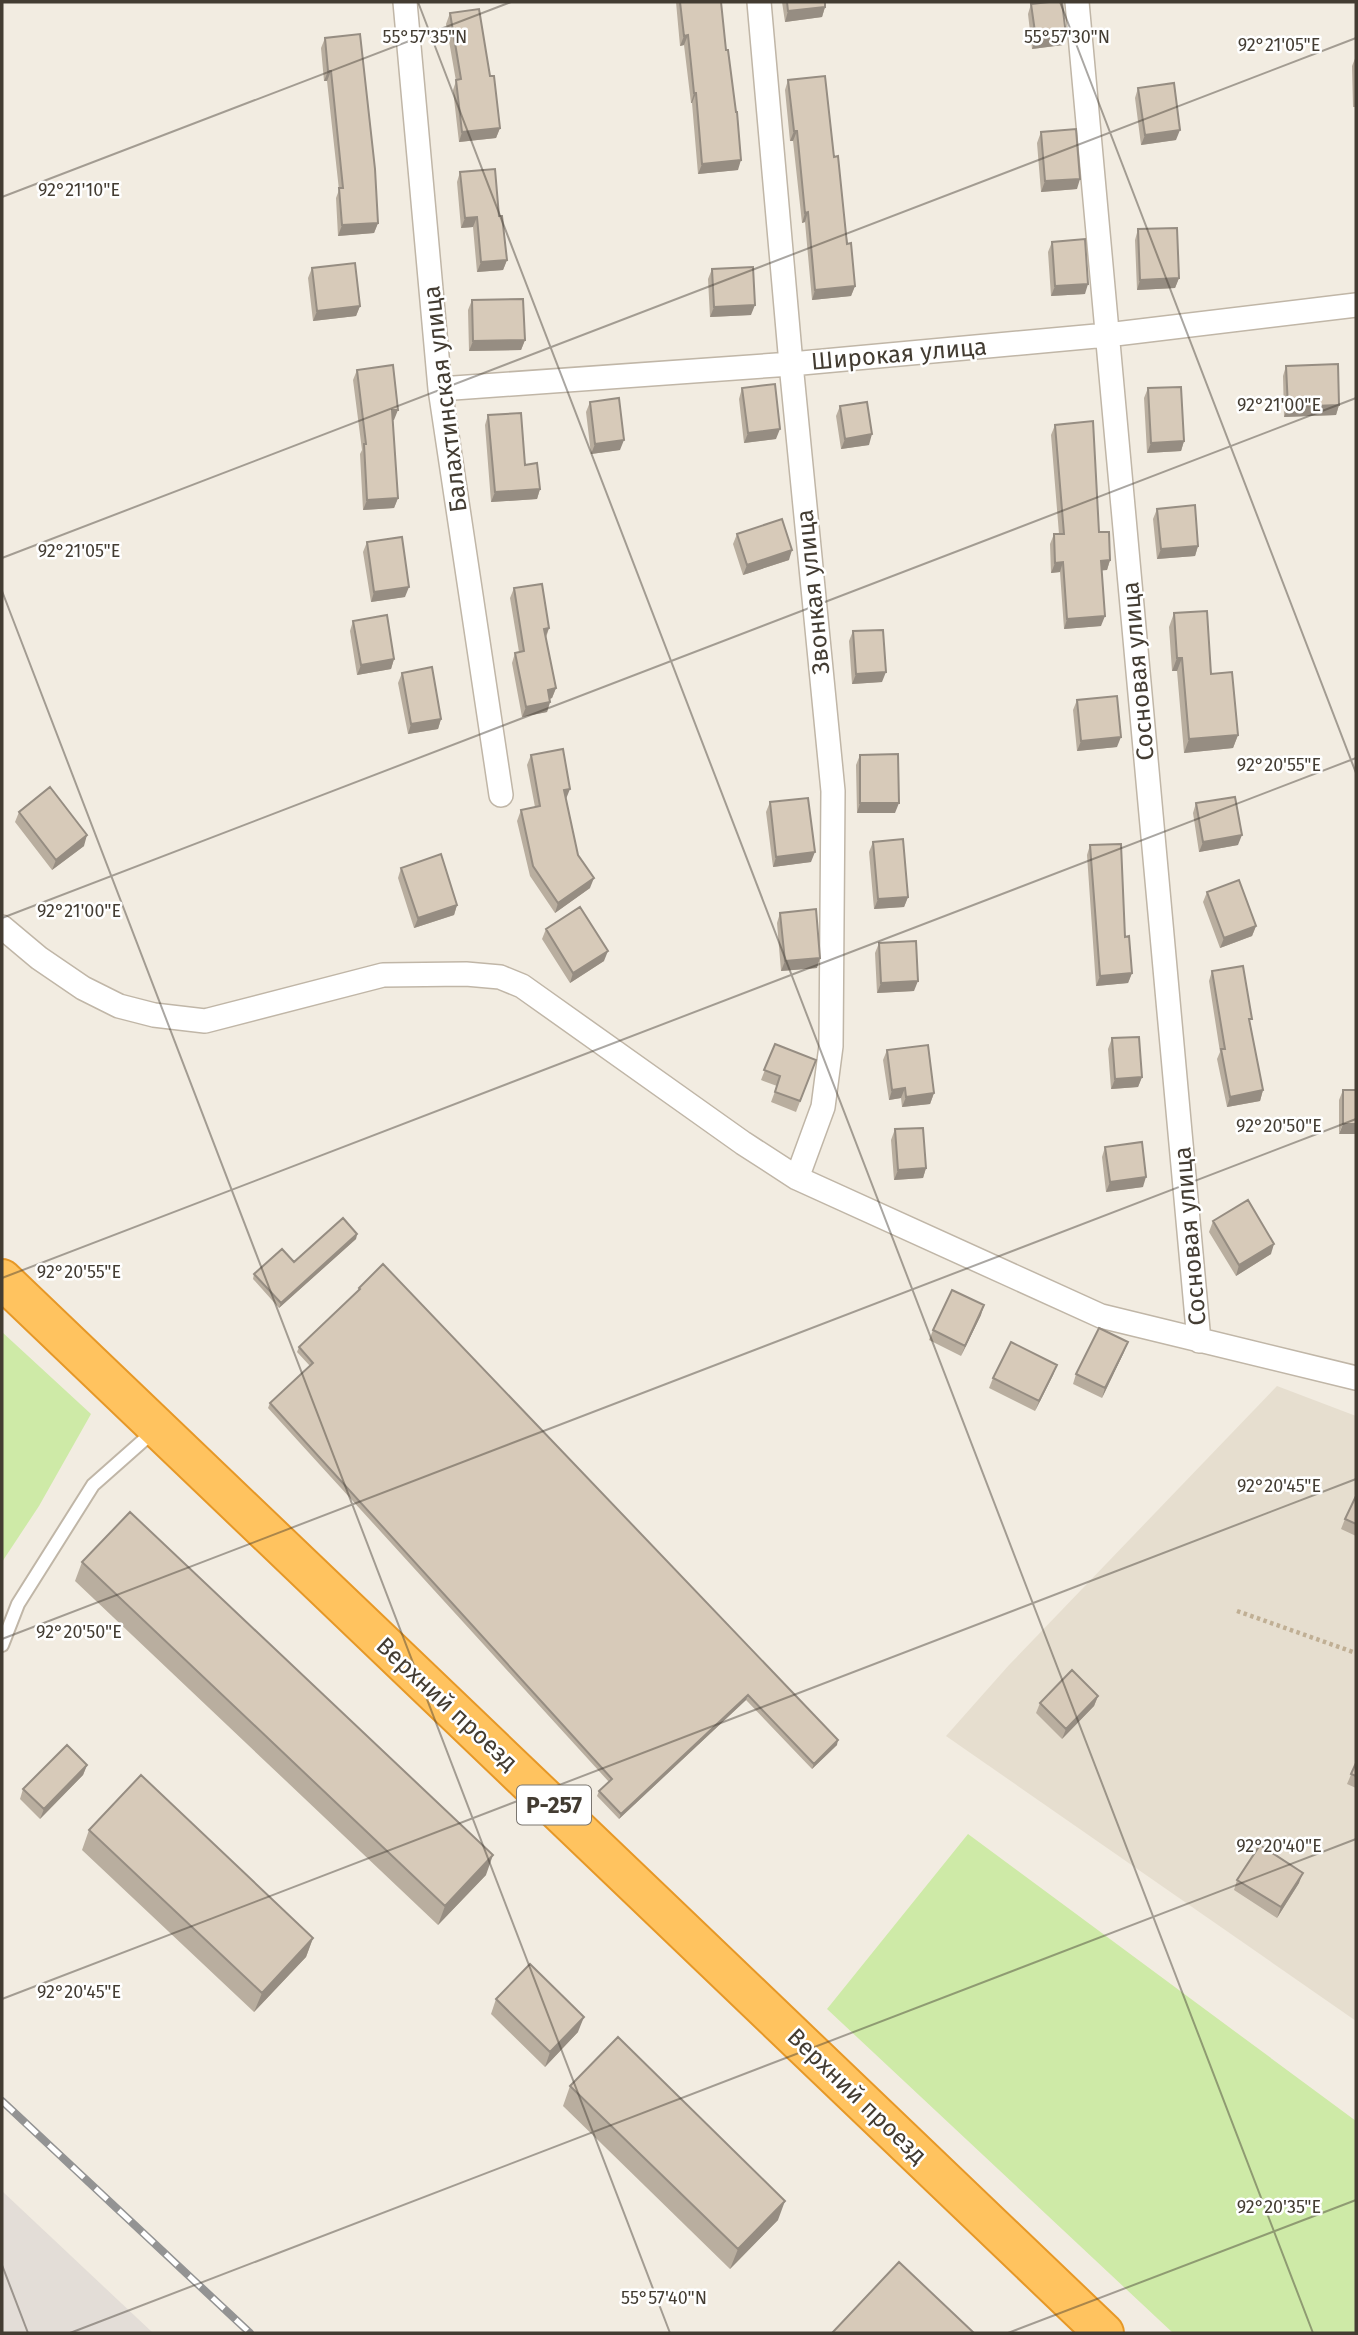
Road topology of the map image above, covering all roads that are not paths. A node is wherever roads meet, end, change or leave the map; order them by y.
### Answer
1 (405, 2) edge
2 (759, 2) edge
3 (1077, 2) edge
4 (1356, 305) edge
5 (1107, 335) junction
6 (791, 364) junction
7 (440, 389) junction
8 (501, 795) dead end
9 (2, 927) edge
10 (797, 1178) junction
11 (2, 1279) edge
12 (1199, 1341) junction
13 (1356, 1378) edge
14 (157, 1428) junction
15 (2, 1645) edge
16 (1104, 2333) edge

1 - 7 street, Балахтинская улица
2 - 6 street, Звонкая улица
3 - 5 street, Сосновая улица
4 - 5 street, Широкая улица
5 - 6 street, Широкая улица
5 - 12 street, Сосновая улица
6 - 7 street, Широкая улица
6 - 10 street, Звонкая улица
7 - 8 street, Балахтинская улица
9 - 10 street
10 - 12 street
11 - 14 highway, Верхний проезд / Р-257
12 - 13 lane
14 - 15 lane
14 - 16 highway, Верхний проезд / Р-257

